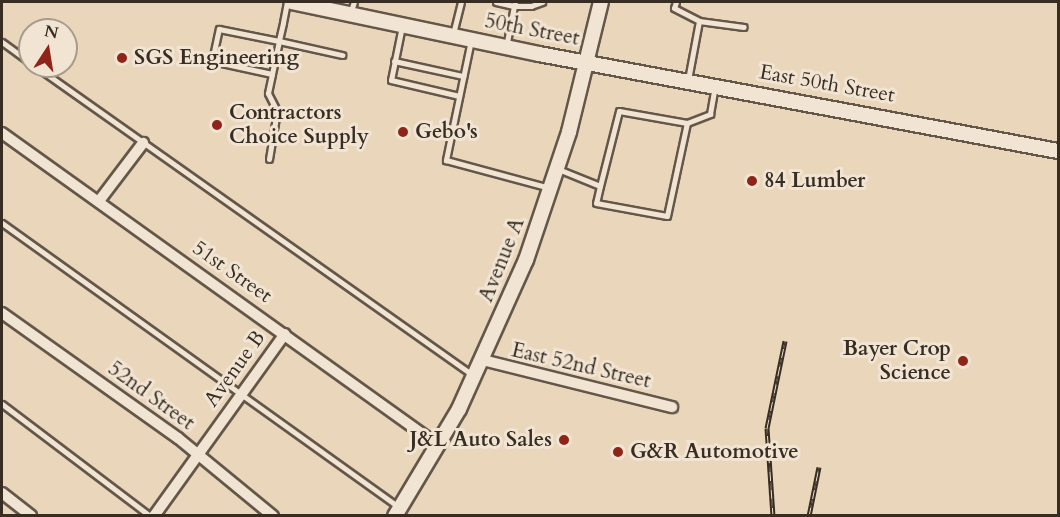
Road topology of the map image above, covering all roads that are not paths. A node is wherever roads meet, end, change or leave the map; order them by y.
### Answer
1 (290, 2) edge
2 (460, 2) edge
3 (499, 2) edge
4 (542, 2) edge
5 (601, 2) edge
6 (676, 2) edge
7 (514, 4) edge
8 (352, 8) edge
9 (699, 21) junction
10 (402, 25) junction
11 (744, 27) dead end
12 (453, 36) junction
13 (471, 39) junction
14 (279, 41) junction
15 (2, 42) edge
16 (506, 46) junction
17 (18, 53) edge
18 (342, 55) dead end
19 (394, 61) junction
20 (588, 63) junction
21 (272, 74) junction
22 (463, 76) junction
23 (52, 78) edge
24 (688, 80) junction
25 (716, 85) junction
26 (459, 96) junction
27 (687, 123) junction
28 (2, 133) edge
29 (143, 143) junction
30 (1059, 152) edge
31 (269, 159) dead end
32 (558, 169) junction
33 (600, 186) junction
34 (552, 188) junction
35 (99, 201) junction
36 (2, 223) edge
37 (2, 313) edge
38 (285, 334) junction
39 (483, 360) junction
40 (475, 377) junction
41 (240, 395) junction
42 (2, 404) edge
43 (672, 406) dead end
44 (438, 445) junction
45 (197, 455) junction
46 (2, 494) edge
47 (397, 512) edge
48 (31, 516) edge
49 (152, 516) edge
50 (273, 516) edge

1 - 8 main road, 50th Street
1 - 14 lane
2 - 12 lane
3 - 7 lane
4 - 7 lane
5 - 20 main road, Avenue A
6 - 9 lane
7 - 16 lane
8 - 10 main road, 50th Street
9 - 11 lane
9 - 24 lane
10 - 12 main road, 50th Street
10 - 19 lane
12 - 13 main road, 50th Street
13 - 16 main road, 50th Street
13 - 22 lane
14 - 18 lane
14 - 21 lane
14 - 21 lane
15 - 17 lane
16 - 20 main road, 50th Street
19 - 22 lane
19 - 26 lane
20 - 24 main road, East 50th Street
20 - 32 main road, Avenue A
21 - 31 lane
22 - 26 lane
23 - 29 lane
24 - 25 main road, East 50th Street
25 - 27 lane
25 - 30 main road, East 50th Street
26 - 34 lane
27 - 33 lane
27 - 33 lane
28 - 35 street, 51st Street
29 - 35 street
29 - 40 lane
32 - 33 lane
32 - 34 main road, Avenue A
34 - 39 main road, Avenue A
35 - 38 street, 51st Street
36 - 41 lane
37 - 45 street, 52nd Street
38 - 41 street, Avenue B
38 - 44 street, 51st Street
39 - 40 main road, Avenue A
39 - 43 street, East 52nd Street
40 - 44 main road, Avenue A
41 - 45 street, Avenue B
41 - 47 lane
42 - 49 lane
44 - 47 main road, Avenue A
45 - 49 street, Avenue B
45 - 50 street, 52nd Street
46 - 48 street

